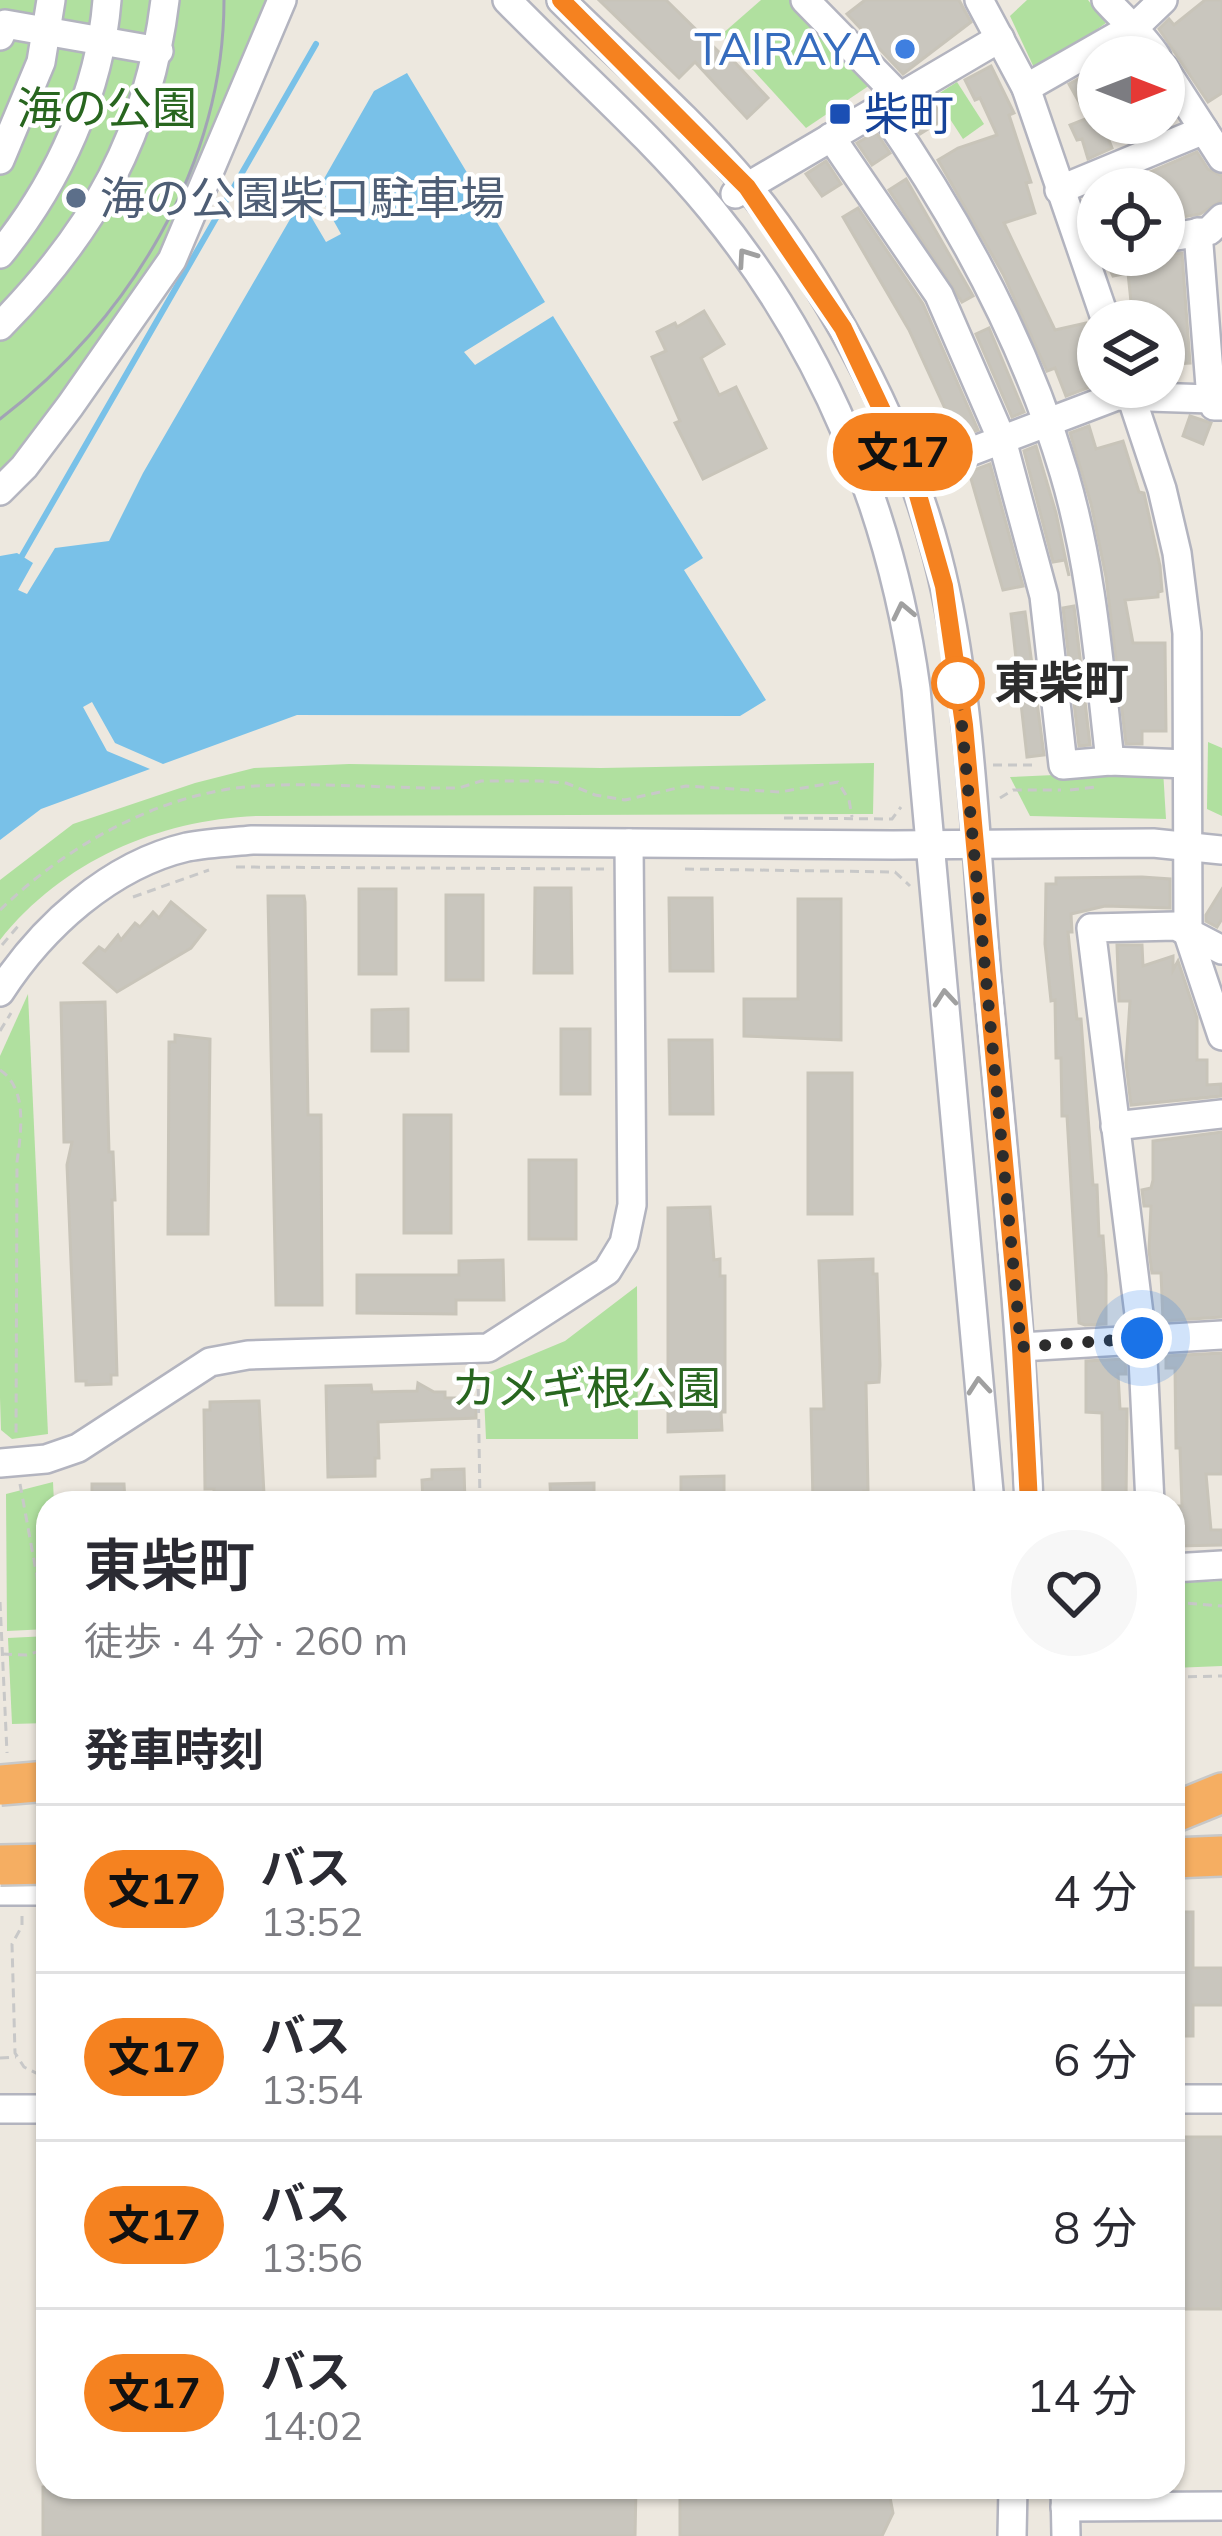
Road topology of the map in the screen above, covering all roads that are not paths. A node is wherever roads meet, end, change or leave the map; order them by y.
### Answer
1 (51, 0) edge
2 (106, 0) edge
3 (165, 0) edge
4 (282, 0) edge
5 (507, 0) edge
6 (561, 0) edge
7 (805, 0) edge
8 (979, 0) edge
9 (1106, 0) edge
10 (1163, 0) edge
11 (1130, 26) junction
12 (49, 29) junction
13 (0, 36) edge
14 (1144, 36) edge
15 (1000, 38) junction
16 (104, 41) junction
17 (159, 51) junction
18 (1026, 88) junction
19 (1185, 101) edge
20 (891, 103) junction
21 (1204, 130) junction
22 (831, 137) junction
23 (1222, 158) edge
24 (0, 160) edge
25 (747, 187) junction
26 (1059, 190) junction
27 (711, 209) junction
28 (1077, 221) edge
29 (1210, 225) edge
30 (0, 254) edge
31 (0, 326) edge
32 (1185, 399) edge
33 (1217, 403) edge
34 (1088, 408) edge
35 (1135, 408) edge
36 (1048, 425) junction
37 (1002, 440) junction
38 (912, 474) junction
39 (0, 491) edge
40 (1090, 588) junction
41 (1044, 596) junction
42 (1110, 761) junction
43 (1187, 764) junction
44 (629, 843) junction
45 (975, 844) junction
46 (1187, 844) junction
47 (930, 845) junction
48 (1222, 850) edge
49 (1188, 934) junction
50 (1222, 950) edge
51 (6, 1003) edge
52 (1222, 1036) edge
53 (1222, 1114) edge
54 (1115, 1126) junction
55 (1222, 1335) edge
56 (1142, 1338) junction
57 (1021, 1347) junction
58 (12, 1464) edge
59 (989, 1491) edge
60 (1028, 1491) edge
61 (1149, 1491) edge
62 (1222, 1565) edge
63 (1185, 1567) edge
64 (36, 1782) edge
65 (0, 1786) edge
66 (1222, 1793) edge
67 (1185, 1808) edge
68 (1222, 1856) edge
69 (1185, 1858) edge
70 (36, 1864) edge
71 (0, 1865) edge
72 (0, 1891) edge
73 (36, 1891) edge
74 (0, 2093) edge
75 (36, 2093) edge
76 (1185, 2099) edge
77 (1222, 2099) edge
78 (0, 2109) edge
79 (36, 2109) edge
80 (1012, 2499) edge
81 (1222, 2506) edge
82 (1065, 2510) edge
83 (1012, 2536) edge

1 - 12 street
2 - 16 street
3 - 17 street
4 - 39 street
5 - 27 street
6 - 25 street
7 - 20 street
8 - 15 street
9 - 11 street
10 - 11 street
11 - 14 street
11 - 18 street
12 - 13 street
12 - 16 street
12 - 24 street
15 - 18 street
15 - 20 street
16 - 17 street
16 - 30 street
17 - 31 street
18 - 26 street
19 - 21 street
20 - 22 street
20 - 36 street
21 - 23 street
21 - 26 street
22 - 25 street
22 - 37 street
25 - 27 street
25 - 38 street
26 - 28 street
47 -> 27 street
29 - 33 street
32 - 33 street
34 - 36 street
35 - 43 street
36 - 37 street
36 - 40 street
37 - 38 street
37 - 41 street
38 - 45 street
40 - 41 street
40 - 42 street
41 - 42 street
42 - 43 street
43 - 46 street
44 - 47 street
44 - 51 street
44 - 58 street
45 - 46 street
45 - 47 street
45 - 57 street
46 - 48 street
46 - 49 street
59 -> 47 street
49 - 50 street
49 - 52 street
49 - 54 street
53 - 54 street
54 - 56 street
55 - 56 street
56 - 57 street
56 - 61 street
57 - 60 street
62 - 63 street
64 - 65 highway, bridge
66 - 67 highway
68 - 69 highway
70 - 71 highway, bridge
72 - 73 street
74 - 75 street
76 - 77 street
78 - 79 street
80 - 83 street
81 - 82 street

